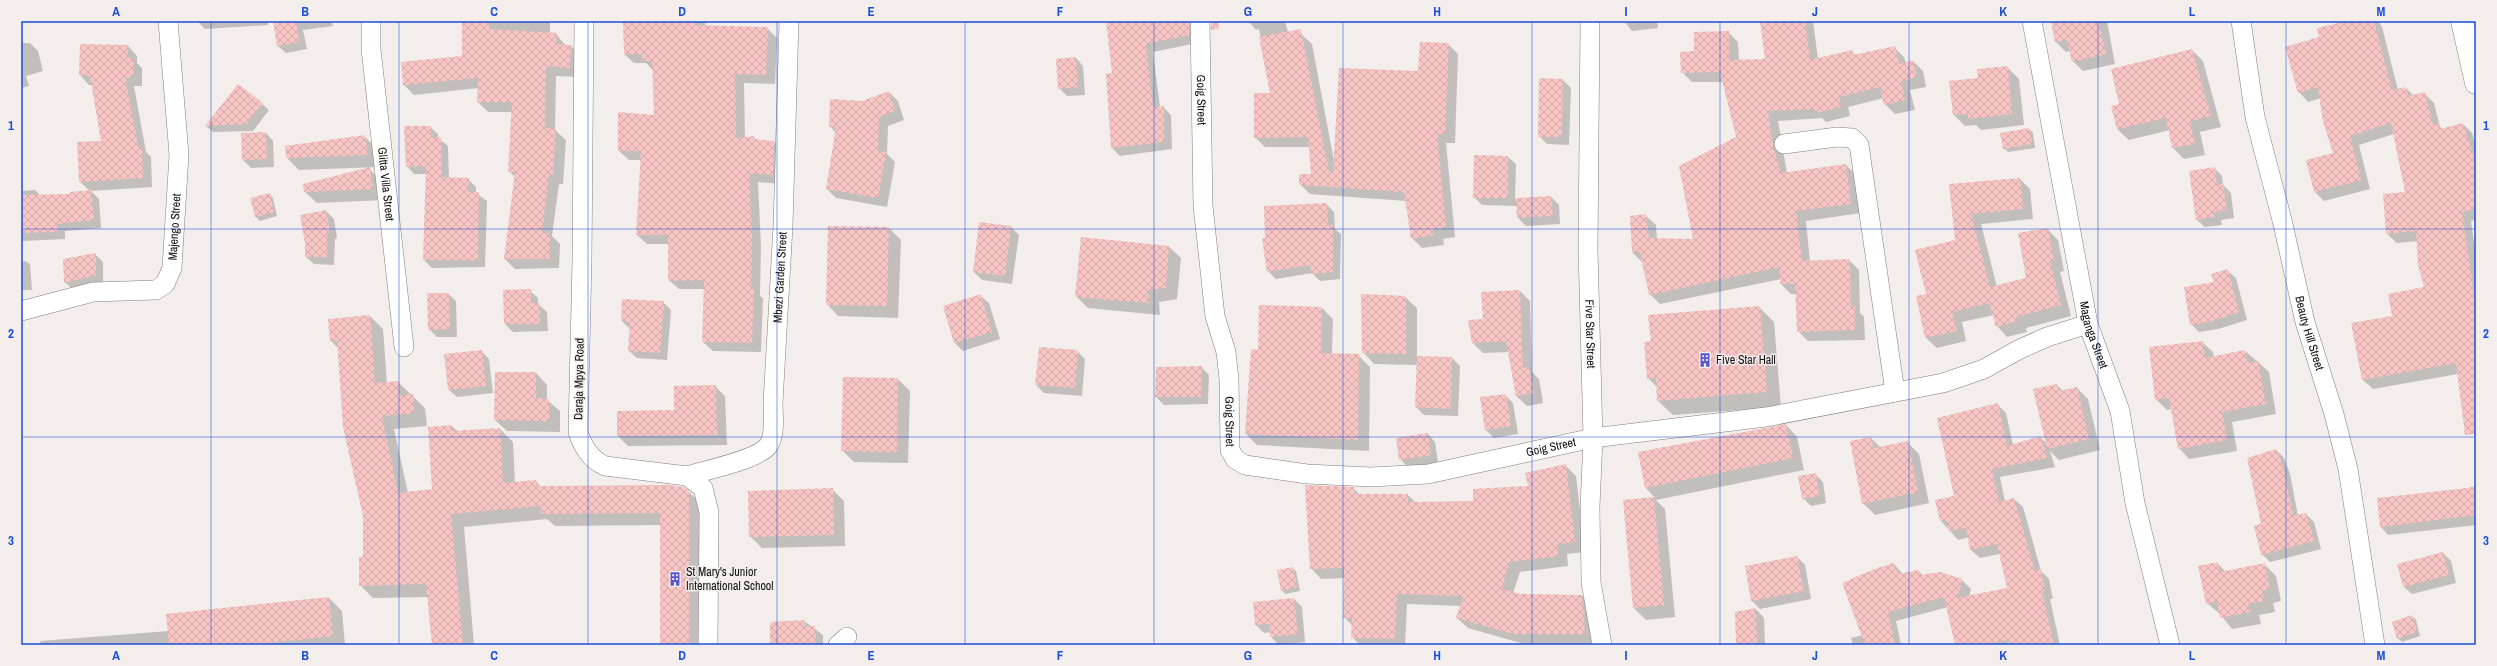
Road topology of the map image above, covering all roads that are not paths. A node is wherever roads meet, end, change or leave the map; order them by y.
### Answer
1 (168, 21) edge
2 (371, 21) edge
3 (584, 21) edge
4 (789, 21) edge
5 (1200, 21) edge
6 (1590, 21) edge
7 (2032, 21) edge
8 (2241, 21) edge
9 (2462, 21) edge
10 (2472, 46) edge
11 (2476, 83) edge
12 (1784, 144) dead end
13 (21, 311) edge
14 (2088, 324) junction
15 (404, 347) dead end
16 (1895, 392) junction
17 (1593, 438) junction
18 (687, 476) junction
19 (708, 645) edge
20 (1602, 645) edge
21 (2170, 645) edge
22 (2375, 645) edge

1 - 13 street, Majengo Street
2 - 15 street, Glitta Villa Street
3 - 18 street, Daraja Mpya Road
4 - 18 street, Mbezi Garden Street
5 - 17 street, Goig Street
6 - 17 street, Five Star Street
7 - 14 street, Maganga Street
8 - 22 street, Beauty Hill Street
9 - 10 street
10 - 11 street
12 - 16 street
14 - 16 street, Goig Street
14 - 21 street, Maganga Street
16 - 17 street, Goig Street
17 - 20 street, Five Star Street
18 - 19 street, Daraja Mpya Road

